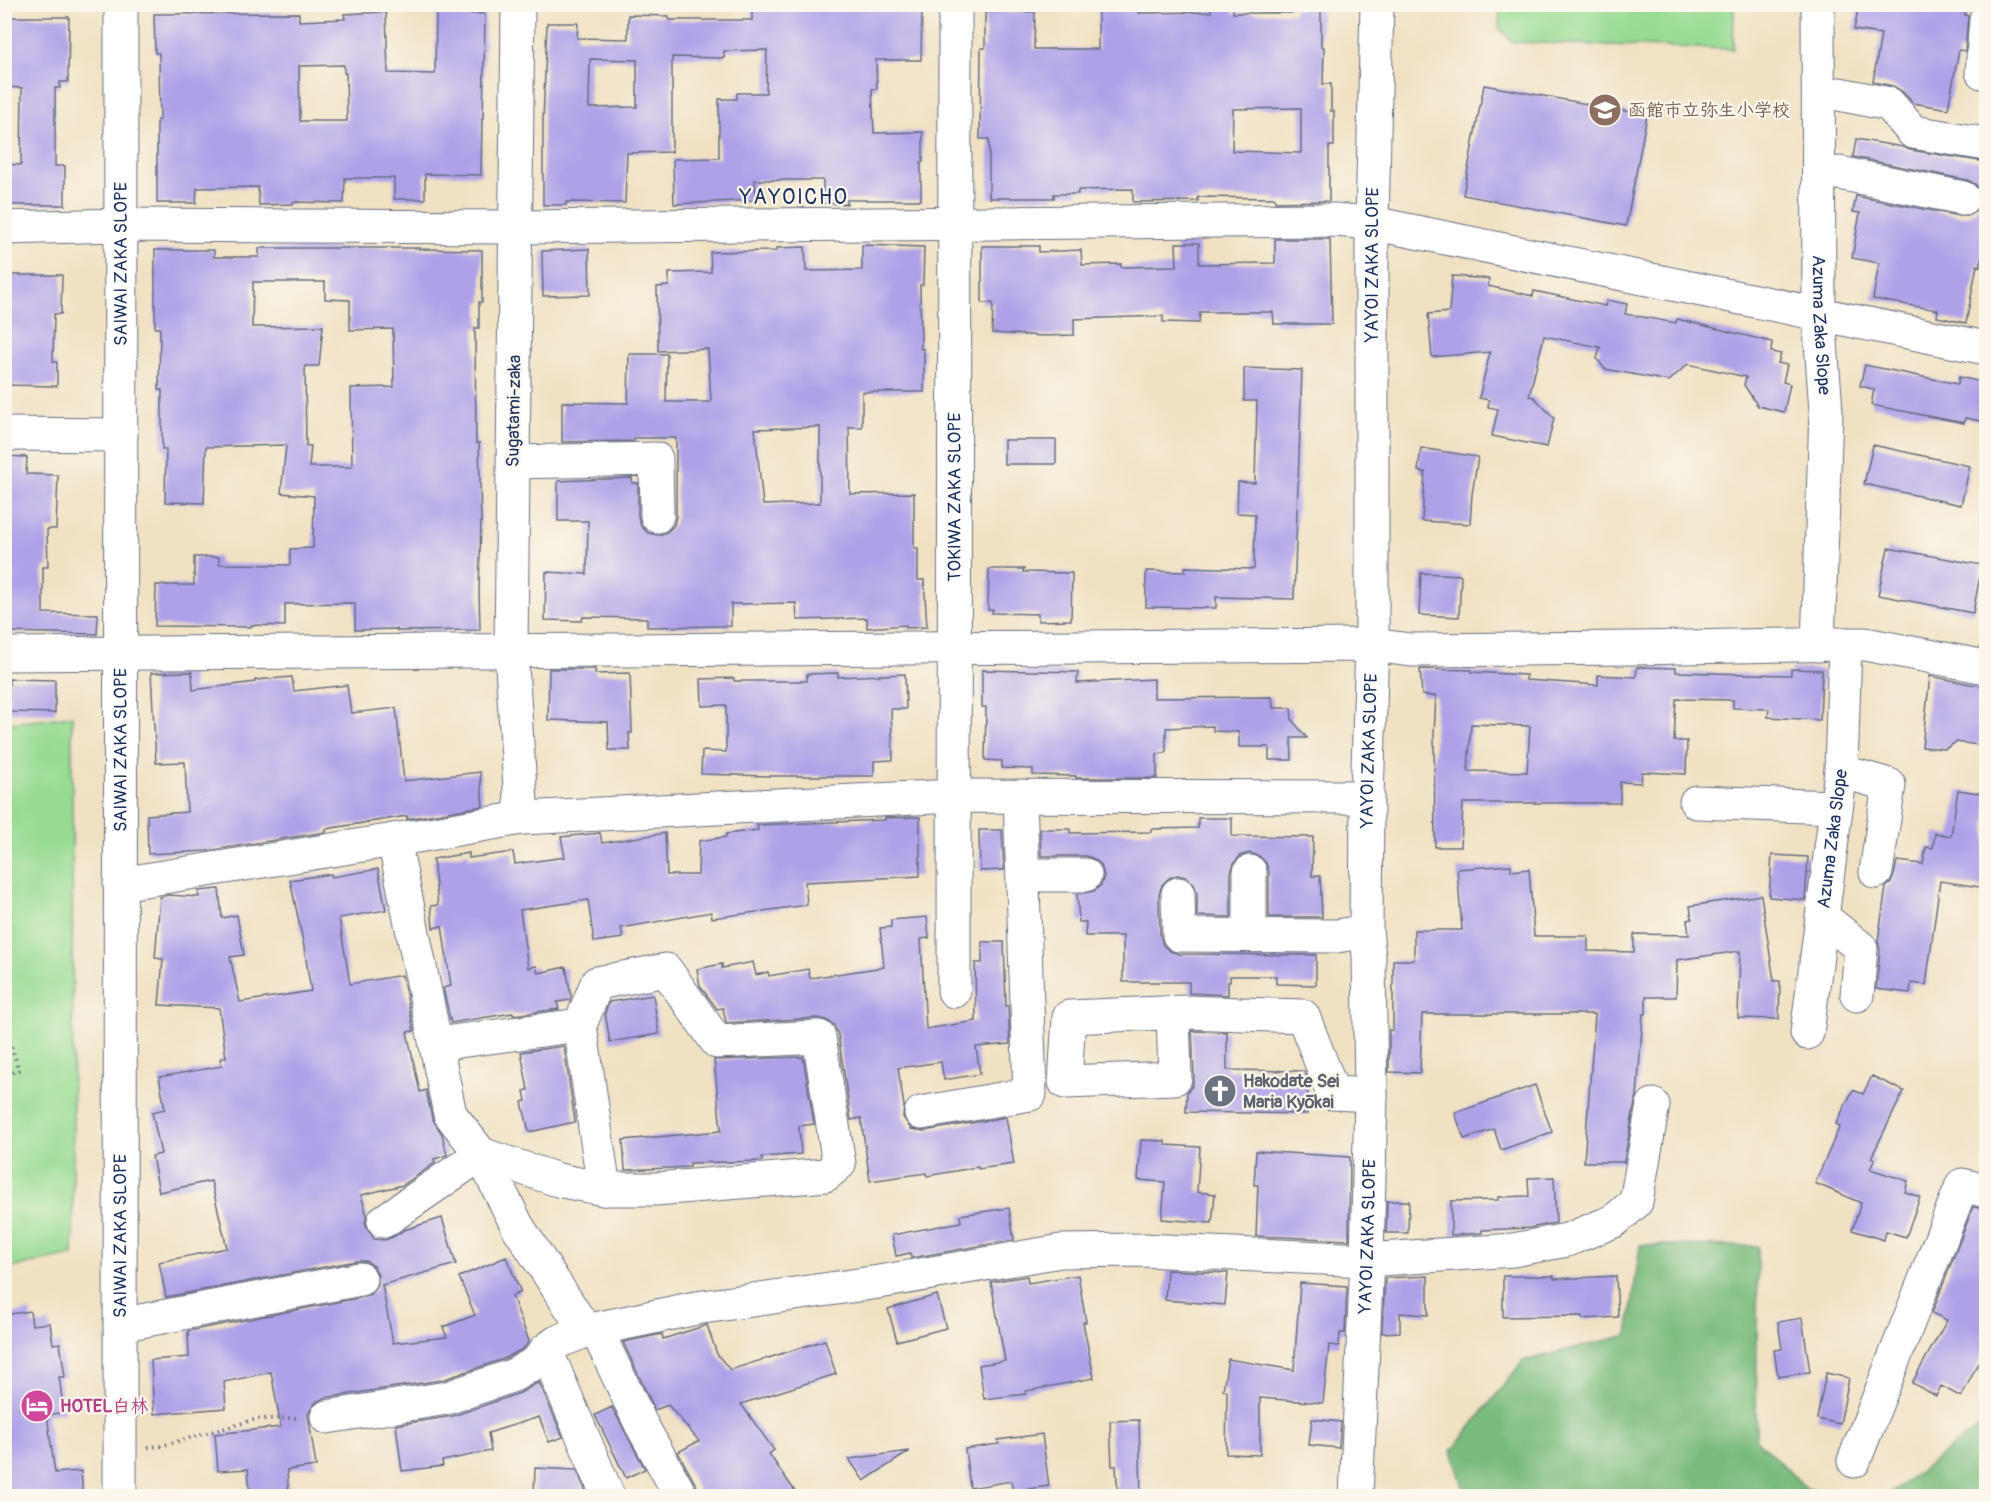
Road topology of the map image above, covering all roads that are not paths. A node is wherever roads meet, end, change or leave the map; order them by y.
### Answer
1 (121, 4) edge
2 (518, 4) edge
3 (955, 4) edge
4 (1377, 4) edge
5 (1818, 4) edge
6 (1986, 19) edge
7 (1986, 73) edge
8 (1839, 94) dead end
9 (1986, 144) edge
10 (1839, 173) dead end
11 (1963, 198) dead end
12 (955, 222) junction
13 (1372, 223) junction
14 (120, 225) junction
15 (516, 227) junction
16 (4, 228) edge
17 (1819, 314) junction
18 (1986, 348) edge
19 (4, 434) edge
20 (121, 435) junction
21 (514, 462) junction
22 (657, 516) dead end
23 (1832, 644) junction
24 (1372, 645) junction
25 (955, 648) junction
26 (511, 651) junction
27 (4, 654) edge
28 (120, 654) junction
29 (1986, 668) edge
30 (1840, 771) junction
31 (954, 795) junction
32 (1020, 796) junction
33 (1367, 797) junction
34 (1696, 802) dead end
35 (1836, 807) junction
36 (522, 818) junction
37 (394, 840) junction
38 (1250, 872) dead end
39 (1876, 872) dead end
40 (1023, 875) junction
41 (1085, 875) dead end
42 (120, 884) junction
43 (1178, 894) dead end
44 (1822, 917) junction
45 (1366, 932) junction
46 (1250, 935) junction
47 (954, 991) dead end
48 (1857, 995) dead end
49 (1173, 1013) dead end
50 (580, 1025) junction
51 (1807, 1033) dead end
52 (436, 1044) junction
53 (1371, 1095) junction
54 (1653, 1105) dead end
55 (921, 1113) dead end
56 (481, 1154) junction
57 (604, 1189) junction
58 (1986, 1191) edge
59 (384, 1221) dead end
60 (1366, 1260) junction
61 (360, 1279) dead end
62 (120, 1325) junction
63 (591, 1330) junction
64 (546, 1350) junction
65 (327, 1417) road end
66 (1854, 1461) dead end
67 (120, 1497) edge
68 (608, 1497) edge
69 (681, 1497) edge
70 (1356, 1497) edge

1 - 14 street, SAIWAI ZAKA SLOPE
2 - 15 street, Sugatami-zaka
3 - 12 street, TOKIWA ZAKA SLOPE
4 - 13 street, YAYOI ZAKA SLOPE
5 - 17 street, Azuma Zaka Slope
6 - 7 street
8 - 9 street
10 - 11 street
12 - 13 street
12 - 15 street
12 - 25 street, TOKIWA ZAKA SLOPE
13 - 17 street
13 - 24 street, YAYOI ZAKA SLOPE
14 - 15 street
14 - 16 street
14 - 20 street, SAIWAI ZAKA SLOPE
15 - 21 street, Sugatami-zaka
17 - 18 street
17 - 23 street, Azuma Zaka Slope
19 - 20 street
20 - 28 street, SAIWAI ZAKA SLOPE
21 - 22 street
21 - 26 street, Sugatami-zaka
23 - 24 street
23 - 29 street
23 - 30 street, Azuma Zaka Slope
24 - 25 street
24 - 33 street, YAYOI ZAKA SLOPE
25 - 26 street
25 - 31 street, TOKIWA ZAKA SLOPE
26 - 28 street
26 - 36 street, Sugatami-zaka
27 - 28 street
28 - 42 street, SAIWAI ZAKA SLOPE
30 - 35 street, Azuma Zaka Slope
30 - 39 street
31 - 32 street
31 - 36 street
31 - 47 street, TOKIWA ZAKA SLOPE
32 - 33 street
32 - 40 street
33 - 45 street, YAYOI ZAKA SLOPE
34 - 35 street
35 - 44 street, Azuma Zaka Slope
36 - 37 street
37 - 42 street
37 - 52 street
38 - 46 street
40 - 41 street
40 - 55 street
42 - 62 street, SAIWAI ZAKA SLOPE
43 - 46 street
44 - 48 street
44 - 51 street, Azuma Zaka Slope
45 - 46 street
45 - 53 street, YAYOI ZAKA SLOPE
49 - 53 street
50 - 52 street
50 - 57 street
50 - 57 street
52 - 56 street
53 - 60 street, YAYOI ZAKA SLOPE
54 - 60 street
56 - 57 street
56 - 59 street
56 - 63 street
58 - 66 street
60 - 63 street
60 - 70 street, YAYOI ZAKA SLOPE
61 - 62 street
62 - 67 street, SAIWAI ZAKA SLOPE
63 - 64 street
63 - 69 street
64 - 65 street
64 - 68 street

